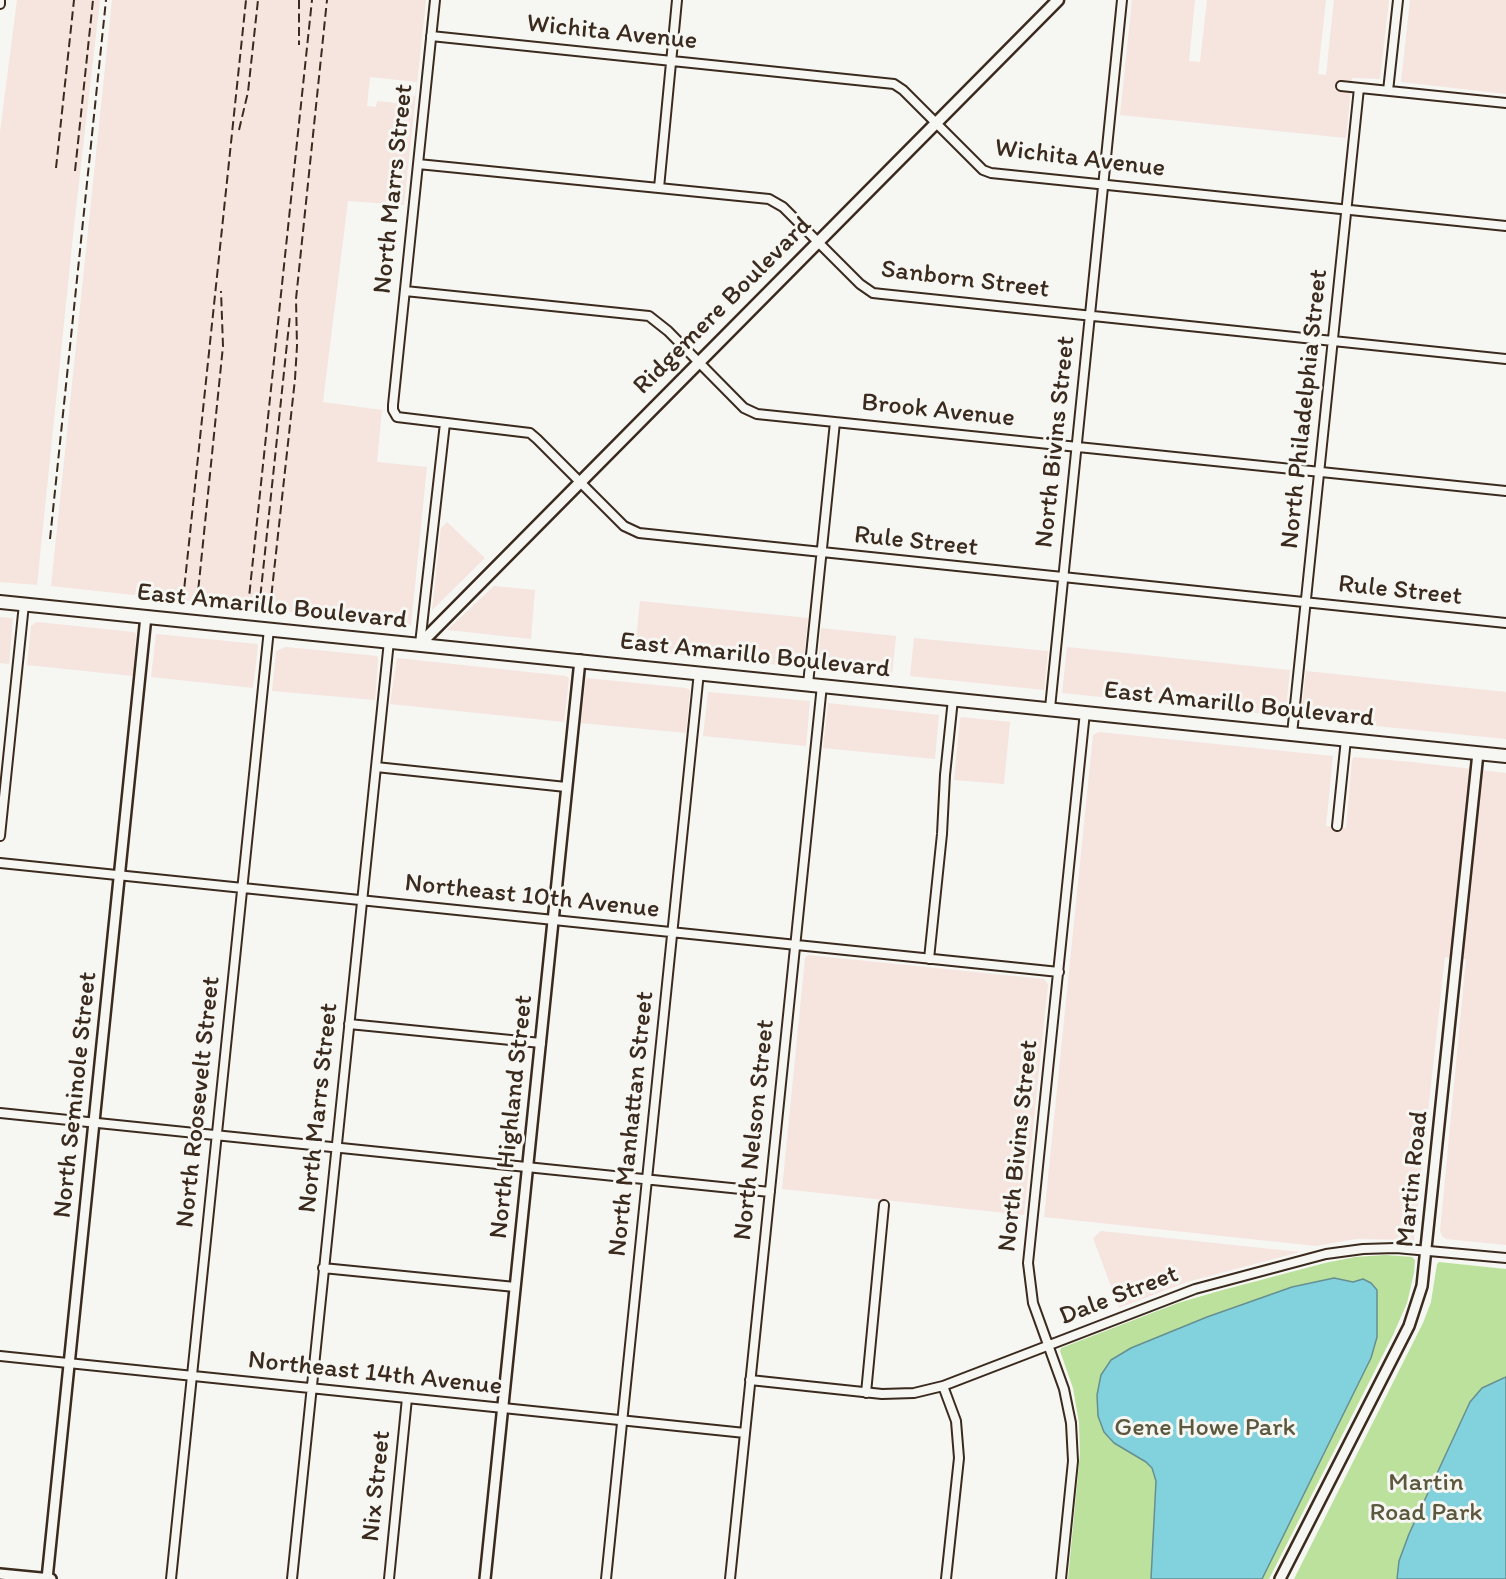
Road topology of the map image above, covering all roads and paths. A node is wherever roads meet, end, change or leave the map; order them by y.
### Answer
1 (435, 0) edge
2 (677, 0) edge
3 (1058, 0) edge
4 (1122, 0) edge
5 (1398, 0) edge
6 (431, 36) junction
7 (672, 60) junction
8 (1341, 86) dead end
9 (1359, 88) junction
10 (1388, 91) junction
11 (1506, 103) edge
12 (937, 124) junction
13 (418, 164) junction
14 (1104, 184) junction
15 (659, 188) junction
16 (1347, 210) junction
17 (1506, 226) edge
18 (818, 243) junction
19 (405, 291) junction
20 (1090, 316) junction
21 (1333, 341) junction
22 (1506, 359) edge
23 (699, 363) junction
24 (395, 383) joint
25 (835, 422) junction
26 (445, 423) junction
27 (1077, 446) junction
28 (1319, 472) junction
29 (580, 482) junction
30 (1506, 491) edge
31 (822, 553) junction
32 (1064, 579) junction
33 (0, 602) edge
34 (1306, 603) junction
35 (24, 604) junction
36 (146, 616) junction
37 (1506, 623) edge
38 (268, 629) junction
39 (389, 641) junction
40 (420, 644) junction
41 (580, 660) junction
42 (699, 672) junction
43 (808, 684) junction
44 (822, 685) junction
45 (953, 699) junction
46 (1050, 708) junction
47 (1084, 712) junction
48 (1292, 734) junction
49 (1346, 739) junction
50 (1478, 753) junction
51 (1506, 756) edge
52 (376, 767) junction
53 (567, 787) junction
54 (1337, 826) dead end
55 (0, 836) edge
56 (0, 863) edge
57 (120, 875) junction
58 (242, 888) junction
59 (362, 900) junction
60 (554, 920) junction
61 (673, 932) junction
62 (795, 945) junction
63 (929, 958) junction
64 (1059, 972) junction
65 (349, 1024) junction
66 (541, 1043) junction
67 (0, 1113) edge
68 (94, 1123) junction
69 (216, 1135) junction
70 (336, 1148) junction
71 (527, 1168) junction
72 (647, 1180) junction
73 (770, 1192) junction
74 (884, 1205) dead end
75 (1426, 1250) junction
76 (1506, 1258) edge
77 (323, 1268) junction
78 (514, 1287) junction
79 (1048, 1345) junction
80 (0, 1356) edge
81 (70, 1363) junction
82 (191, 1376) junction
83 (750, 1380) junction
84 (943, 1386) junction
85 (311, 1389) junction
86 (866, 1393) junction
87 (407, 1398) junction
88 (503, 1408) junction
89 (623, 1420) junction
90 (745, 1433) junction
91 (0, 1574) edge
92 (48, 1579) edge
93 (171, 1579) edge
94 (292, 1579) edge
95 (389, 1579) edge
96 (485, 1579) edge
97 (606, 1579) edge
98 (730, 1579) edge
99 (946, 1579) edge
100 (1061, 1579) edge
101 (1280, 1579) edge

1 - 6 street, North Marrs Street
2 - 7 street
3 - 12 main road, Ridgemere Boulevard
4 - 14 street, North Bivins Street
5 - 10 street
6 - 7 street, Wichita Avenue
6 - 13 street, North Marrs Street
7 - 12 street, Wichita Avenue
7 - 15 street
8 - 9 street
9 - 10 street
9 - 16 street, North Philadelphia Street
10 - 11 street
12 - 14 street, Wichita Avenue
12 - 18 main road, Ridgemere Boulevard
13 - 15 street, Sanborn Street
13 - 19 street, North Marrs Street
14 - 16 street, Wichita Avenue
14 - 20 street, North Bivins Street
15 - 18 street, Sanborn Street
16 - 17 street, Wichita Avenue
16 - 21 street, North Philadelphia Street
18 - 20 street, Sanborn Street
18 - 23 main road, Ridgemere Boulevard
19 - 23 street, Brook Avenue
19 - 24 street, North Marrs Street
20 - 21 street, Sanborn Street
20 - 27 street, North Bivins Street
21 - 22 street, Sanborn Street
21 - 28 street, North Philadelphia Street
23 - 25 street, Brook Avenue
23 - 29 main road, Ridgemere Boulevard
24 - 26 street, Rule Street
25 - 27 street, Brook Avenue
25 - 31 street
26 - 29 street, Rule Street
26 - 40 street
27 - 28 street, Brook Avenue
27 - 32 street, North Bivins Street
28 - 30 street, Brook Avenue
28 - 34 street, North Philadelphia Street
29 - 31 street, Rule Street
29 - 40 main road, Ridgemere Boulevard
31 - 32 street, Rule Street
31 - 43 street
32 - 34 street, Rule Street
32 - 46 street, North Bivins Street
33 - 35 highway, East Amarillo Boulevard
34 - 37 street, Rule Street
34 - 48 street, North Philadelphia Street
35 - 36 highway, East Amarillo Boulevard
35 - 55 street
36 - 38 highway, East Amarillo Boulevard
36 - 57 street, North Seminole Street
38 - 39 highway, East Amarillo Boulevard
38 - 58 street, North Roosevelt Street
39 - 40 highway, East Amarillo Boulevard
39 - 52 street, North Marrs Street
40 - 41 highway, East Amarillo Boulevard
41 - 42 highway, East Amarillo Boulevard
41 - 53 street, North Highland Street
42 - 43 highway, East Amarillo Boulevard
42 - 61 street, North Manhattan Street
43 - 44 highway, East Amarillo Boulevard
44 - 45 highway, East Amarillo Boulevard
44 - 62 street, North Nelson Street
45 - 46 highway, East Amarillo Boulevard
45 - 63 street
46 - 47 highway, East Amarillo Boulevard
47 - 48 highway, East Amarillo Boulevard
47 - 64 street, North Bivins Street
48 - 49 highway, East Amarillo Boulevard
49 - 50 highway, East Amarillo Boulevard
49 - 54 street
50 - 51 highway, East Amarillo Boulevard
50 - 75 street, Martin Road
52 - 53 street
52 - 59 street, North Marrs Street
53 - 60 street, North Highland Street
56 - 57 street, Northeast 10th Avenue
57 - 58 street, Northeast 10th Avenue
57 - 68 street, North Seminole Street
58 - 59 street, Northeast 10th Avenue
58 - 69 street, North Roosevelt Street
59 - 60 street, Northeast 10th Avenue
59 - 65 street, North Marrs Street
60 - 61 street, Northeast 10th Avenue
60 - 66 street, North Highland Street
61 - 62 street, Northeast 10th Avenue
61 - 72 street, North Manhattan Street
62 - 63 street, Northeast 10th Avenue
62 - 73 street, North Nelson Street
63 - 64 street, Northeast 10th Avenue
64 - 79 street, North Bivins Street
65 - 66 street
65 - 70 street, North Marrs Street
66 - 71 street, North Highland Street
67 - 68 street
68 - 69 street
68 - 81 street, North Seminole Street
69 - 70 street
69 - 82 street, North Roosevelt Street
70 - 71 street
70 - 77 street, North Marrs Street
71 - 72 street
71 - 78 street, North Highland Street
72 - 73 street
72 - 89 street, North Manhattan Street
73 - 83 street, North Nelson Street
74 - 86 street
75 - 76 street, Dale Street
75 - 79 street, Dale Street
75 - 101 street, Martin Road
77 - 78 street
77 - 85 street, North Marrs Street
78 - 88 street, North Highland Street
79 - 84 street, Dale Street
79 - 100 street, North Bivins Street
80 - 81 street, Northeast 14th Avenue
81 - 82 street, Northeast 14th Avenue
81 - 92 street, North Seminole Street
82 - 85 street, Northeast 14th Avenue
82 - 93 street, North Roosevelt Street
83 - 86 street, Dale Street
83 - 90 street, North Nelson Street
84 - 86 street, Dale Street
84 - 99 street
85 - 87 street, Northeast 14th Avenue
85 - 94 street, North Marrs Street
87 - 88 street, Northeast 14th Avenue
87 - 95 street, Nix Street
88 - 89 street, Northeast 14th Avenue
88 - 96 street, North Highland Street
89 - 90 street, Northeast 14th Avenue
89 - 97 street, North Manhattan Street
90 - 98 street, North Nelson Street
91 - 92 street

